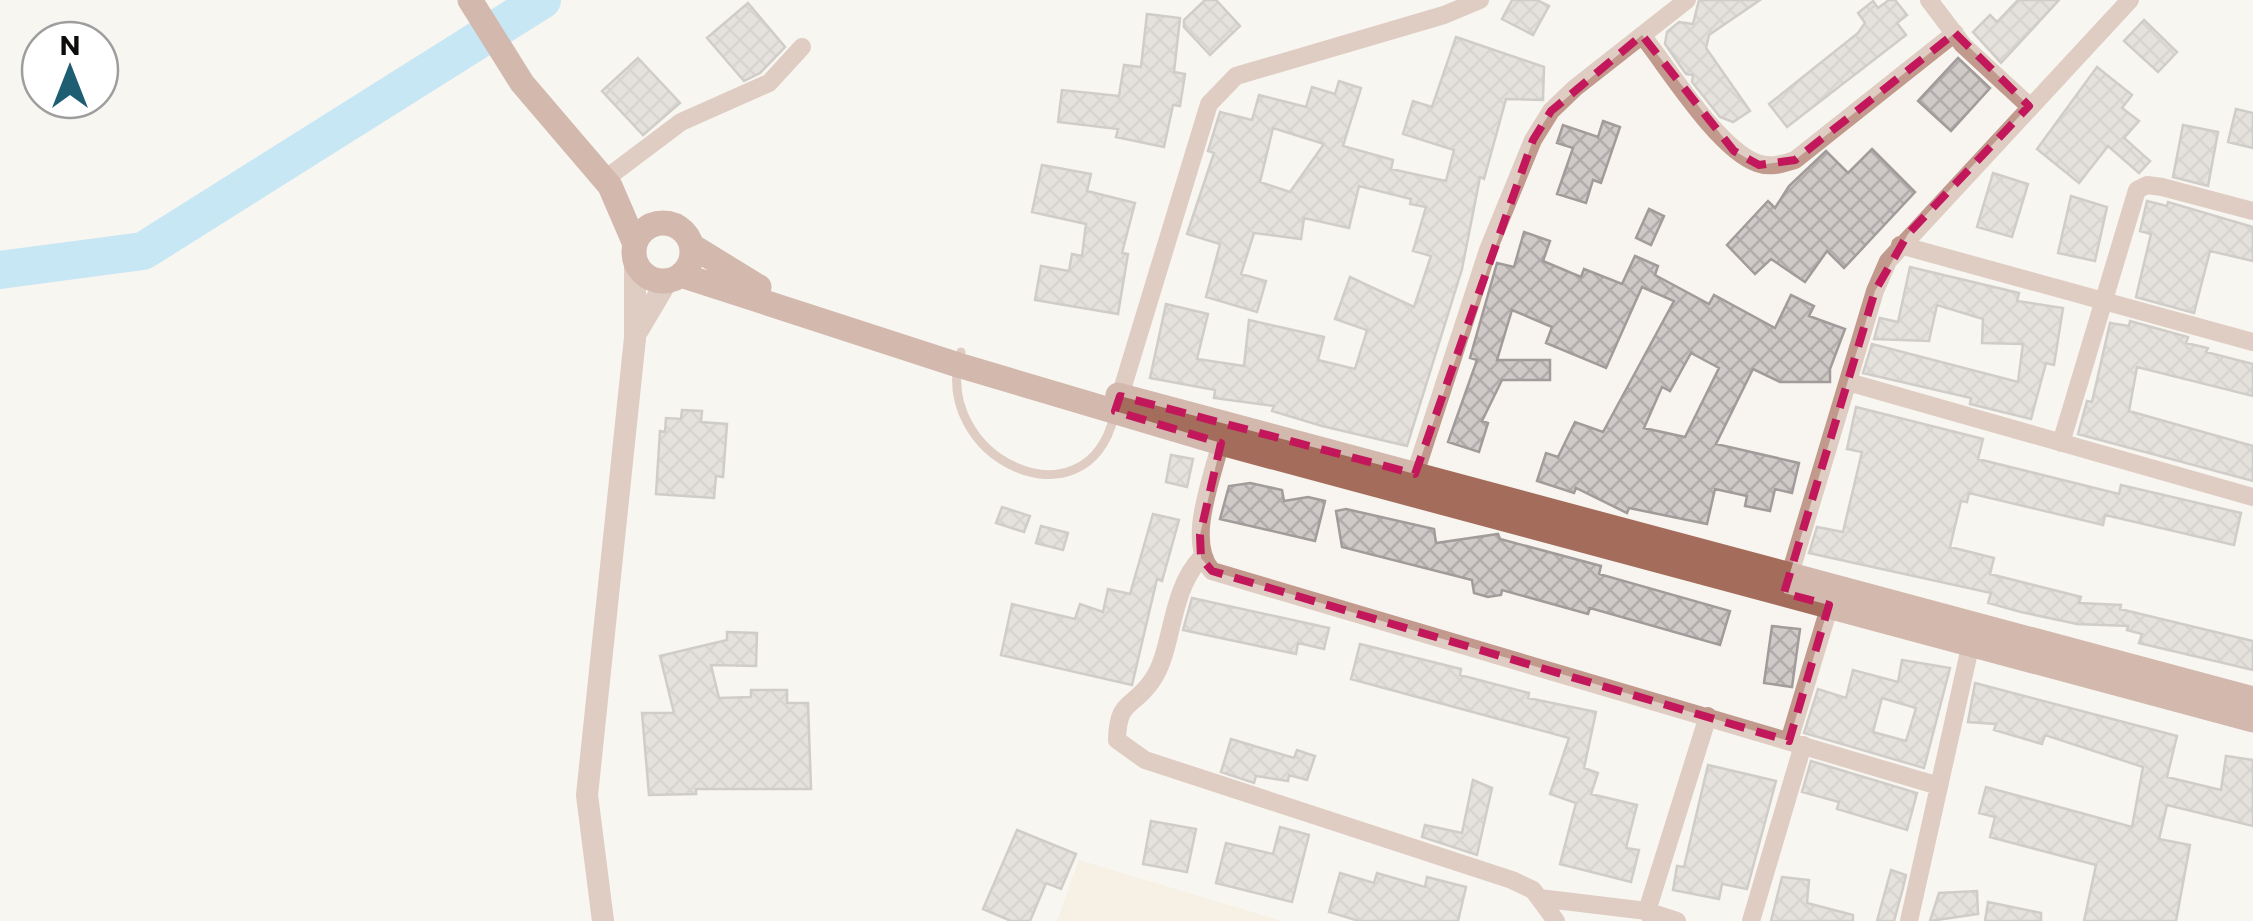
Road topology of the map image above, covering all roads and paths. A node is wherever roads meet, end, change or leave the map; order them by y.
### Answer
1 (470, 0) edge
2 (1480, 0) edge
3 (1686, 0) edge
4 (1929, 0) edge
5 (2130, 0) edge
6 (1954, 34) junction
7 (1642, 35) junction
8 (802, 46) dead end
9 (2030, 106) junction
10 (607, 183) junction
11 (2253, 211) edge
12 (664, 222) junction
13 (1900, 245) junction
14 (692, 246) junction
15 (635, 253) junction
16 (674, 278) junction
17 (2103, 301) junction
18 (801, 310) junction
19 (635, 338) junction
20 (2253, 342) edge
21 (960, 359) junction
22 (1848, 382) junction
23 (1118, 403) junction
24 (1223, 432) junction
25 (2061, 443) junction
26 (1412, 484) junction
27 (2253, 498) edge
28 (1201, 558) junction
29 (1787, 584) junction
30 (1833, 596) junction
31 (1974, 633) junction
32 (2253, 699) edge
33 (1708, 716) junction
34 (2253, 720) edge
35 (1796, 743) junction
36 (1939, 786) junction
37 (1540, 898) junction
38 (1650, 916) edge
39 (602, 921) edge
40 (1556, 921) edge
41 (1677, 921) edge
42 (1752, 921) edge
43 (1909, 921) edge

1 - 10 main road
2 - 23 street
3 - 7 street
4 - 6 street
5 - 9 street
6 - 7 street
6 - 9 street
7 - 26 street
8 - 10 street
9 - 13 street
10 - 12 main road
10 - 15 main road
11 - 17 street
12 - 14 main road
12 - 15 main road
13 - 17 street
13 - 22 street
14 - 16 main road
14 - 18 main road
15 - 16 main road
15 - 19 street
16 - 18 main road
16 - 19 street
17 - 20 street
17 - 25 street
18 - 21 main road
19 - 39 street
21 - 23 main road
21 - 23 lane
22 - 25 street
22 - 29 street
23 - 24 main road
24 - 26 main road
24 - 28 street
25 - 27 street
26 - 29 main road
28 - 33 street
28 - 37 street
29 - 30 main road
30 - 31 main road
30 - 35 street
31 - 32 main road
31 - 34 main road
31 - 36 street
33 - 35 street
33 - 38 street
35 - 36 street
35 - 42 street
36 - 43 street
37 - 38 street
37 - 40 street
38 - 41 street

